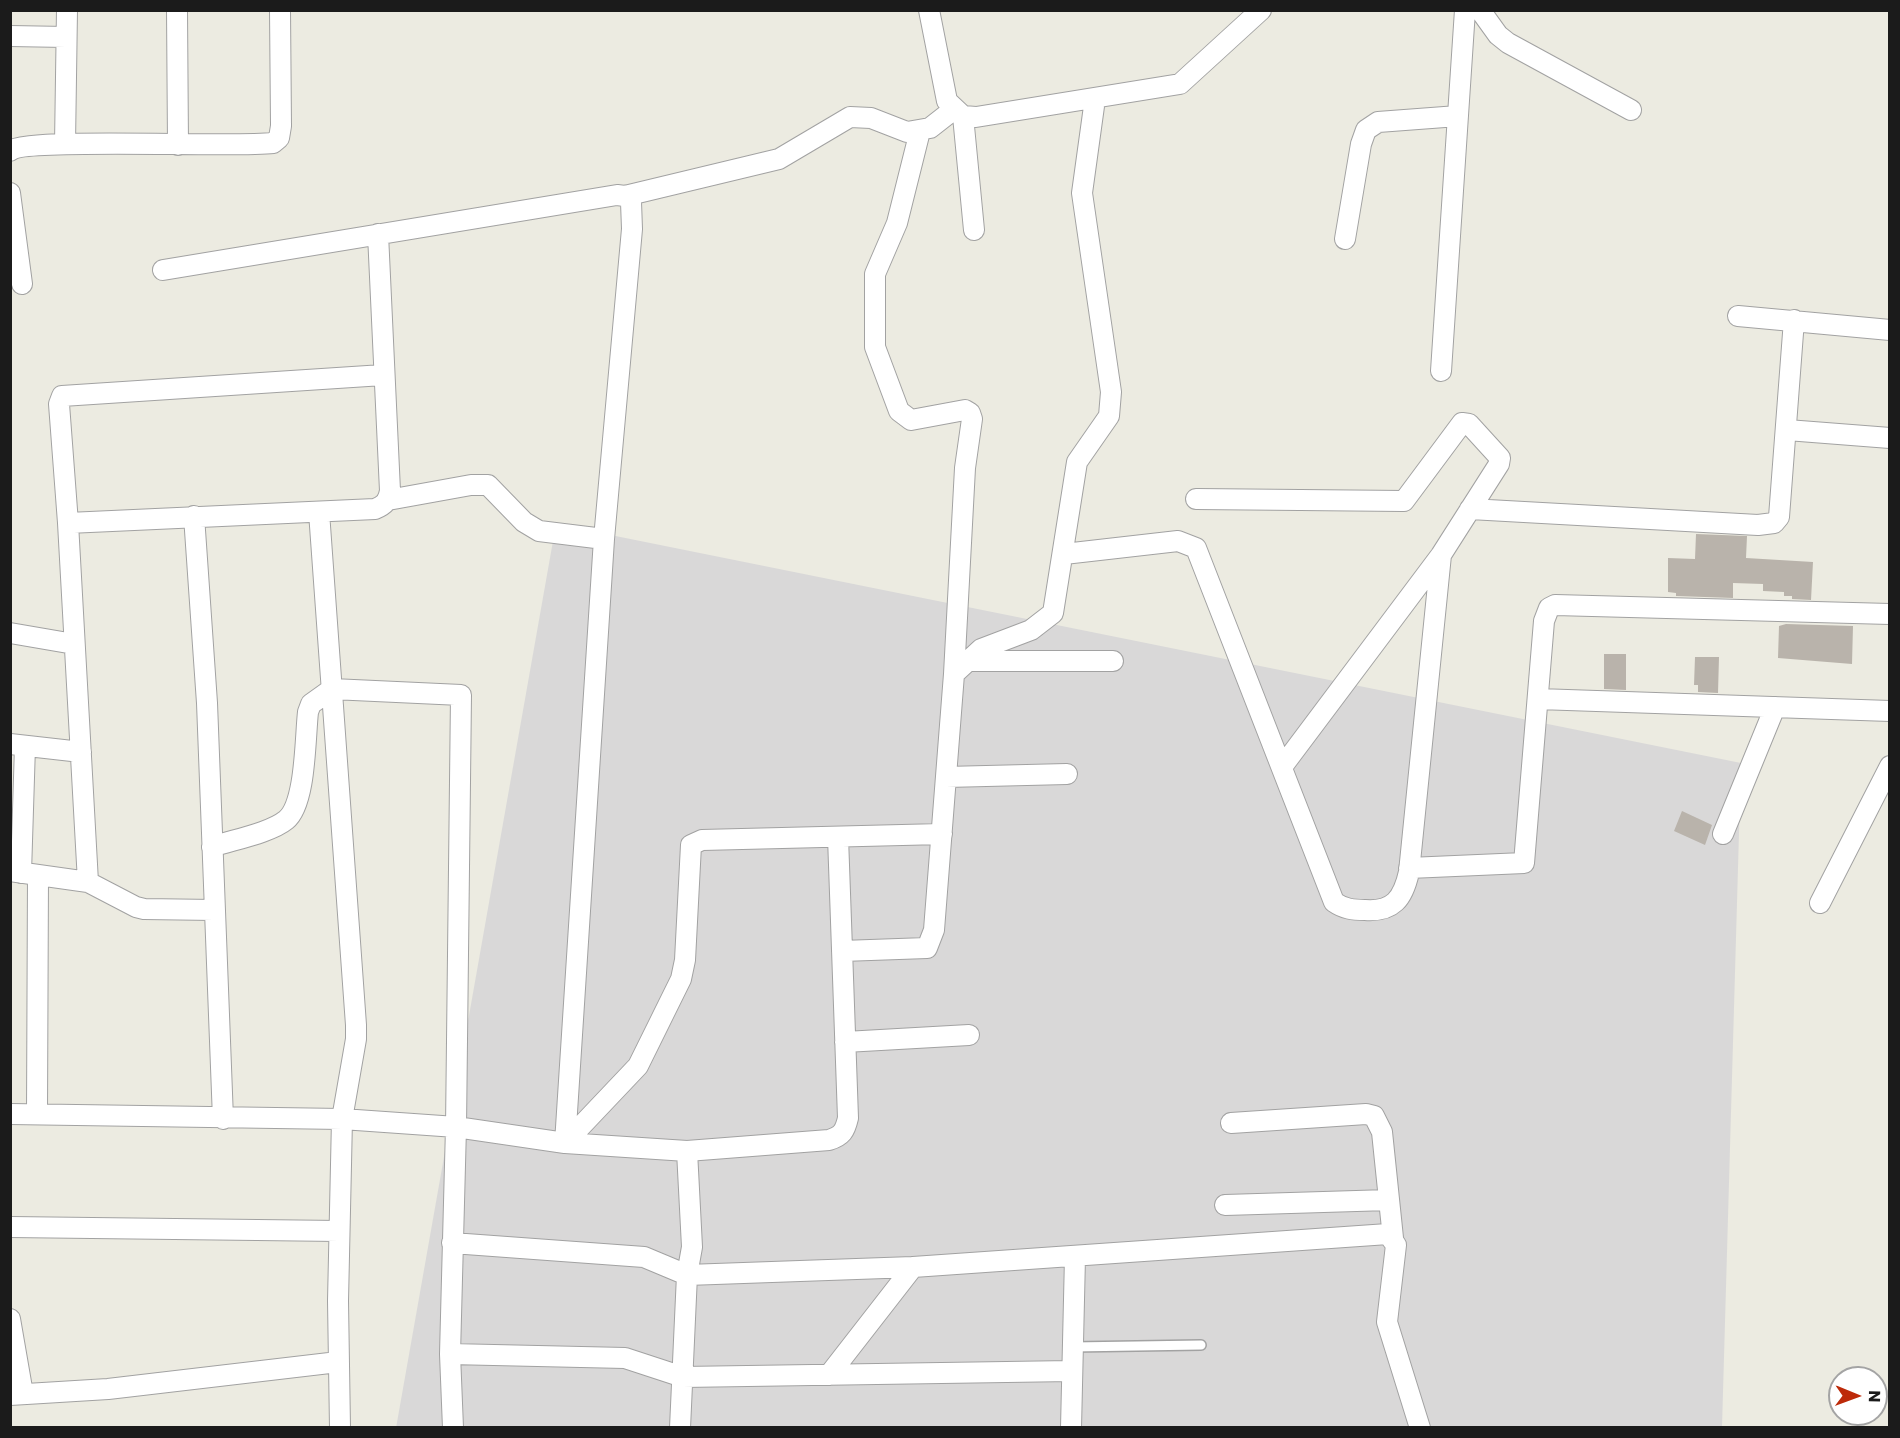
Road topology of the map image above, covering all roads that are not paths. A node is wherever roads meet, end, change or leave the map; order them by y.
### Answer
1 (67, 10) edge
2 (177, 10) edge
3 (280, 10) edge
4 (929, 10) edge
5 (1261, 10) edge
6 (1465, 10) edge
7 (1480, 10) edge
8 (10, 36) edge
9 (66, 37) junction
10 (1095, 99) junction
11 (1631, 110) dead end
12 (958, 113) junction
13 (1458, 116) junction
14 (920, 131) junction
15 (65, 144) junction
16 (178, 145) junction
17 (10, 151) edge
18 (10, 193) edge
19 (625, 196) junction
20 (12, 220) edge
21 (974, 230) dead end
22 (378, 234) junction
23 (1345, 239) dead end
24 (163, 270) dead end
25 (22, 284) dead end
26 (1738, 316) dead end
27 (1794, 320) junction
28 (1890, 330) edge
29 (1441, 372) dead end
30 (383, 375) junction
31 (1787, 430) junction
32 (1890, 438) edge
33 (1196, 499) dead end
34 (388, 500) junction
35 (1470, 509) junction
36 (319, 512) junction
37 (194, 516) junction
38 (68, 524) junction
39 (604, 539) junction
40 (1064, 554) junction
41 (1441, 555) junction
42 (1890, 614) edge
43 (10, 633) edge
44 (74, 644) junction
45 (1113, 661) dead end
46 (961, 667) junction
47 (332, 689) junction
48 (1538, 699) junction
49 (1775, 707) junction
50 (1890, 711) edge
51 (18, 745) edge
52 (81, 752) junction
53 (1890, 766) edge
54 (1282, 768) junction
55 (1067, 774) dead end
56 (946, 777) junction
57 (942, 834) junction
58 (1723, 834) dead end
59 (838, 837) junction
60 (212, 847) junction
61 (1409, 868) junction
62 (23, 873) edge
63 (88, 882) junction
64 (1820, 903) dead end
65 (214, 910) junction
66 (842, 951) junction
67 (969, 1035) dead end
68 (845, 1042) junction
69 (37, 1113) junction
70 (10, 1114) edge
71 (223, 1119) junction
72 (342, 1119) junction
73 (1231, 1123) dead end
74 (456, 1127) junction
75 (565, 1143) junction
76 (687, 1151) junction
77 (1389, 1200) junction
78 (1225, 1205) dead end
79 (10, 1227) edge
80 (339, 1231) junction
81 (1393, 1238) junction
82 (452, 1243) junction
83 (1075, 1257) junction
84 (913, 1267) junction
85 (687, 1275) junction
86 (10, 1319) edge
87 (1201, 1345) dead end
88 (1072, 1347) junction
89 (450, 1354) junction
90 (338, 1362) junction
91 (1071, 1371) junction
92 (829, 1375) junction
93 (683, 1377) junction
94 (17, 1395) edge
95 (340, 1428) edge
96 (453, 1428) edge
97 (680, 1428) edge
98 (1071, 1428) edge
99 (1420, 1428) edge

1 - 9 street
2 - 16 street
3 - 16 street
4 - 12 street
5 - 10 street
6 - 13 street
7 - 11 street
8 - 9 street
9 - 15 street
10 - 12 street
10 - 40 street
12 - 14 street
12 - 21 street
13 - 23 street
13 - 29 street
14 - 19 street
14 - 46 street
15 - 16 street
15 - 17 street
18 - 20 street
19 - 22 street
19 - 39 street
20 - 25 street
22 - 24 street
22 - 30 street
26 - 27 street
27 - 28 street
27 - 31 street
30 - 34 street
30 - 38 street
31 - 32 street
31 - 35 street
33 - 35 street
34 - 36 street
34 - 39 street
35 - 41 street
36 - 37 street
36 - 47 street
37 - 38 street
37 - 60 street
38 - 44 street
39 - 75 street
40 - 46 street
40 - 54 street
41 - 54 street
41 - 61 street
42 - 48 street
43 - 44 street
44 - 52 street
45 - 46 street
46 - 56 street
47 - 60 street
47 - 72 street
47 - 74 street
48 - 49 street
48 - 61 street
49 - 50 street
49 - 58 street
51 - 52 street
51 - 62 street
52 - 63 street
53 - 64 street
54 - 61 street
55 - 56 street
56 - 57 street
57 - 59 street
57 - 66 street
59 - 66 street
59 - 75 street
60 - 65 street
62 - 63 street
62 - 69 street
63 - 65 street
65 - 71 street
66 - 68 street
67 - 68 street
68 - 76 street
69 - 70 street
69 - 71 street
71 - 72 street
72 - 74 street
72 - 80 street
73 - 77 street
74 - 75 street
74 - 82 street
75 - 76 street
76 - 85 street
77 - 78 street
77 - 81 street
79 - 80 street
80 - 90 street
81 - 83 street
81 - 99 street
82 - 85 street
82 - 89 street
83 - 84 street
83 - 88 street
84 - 85 street
84 - 92 street
85 - 93 street
86 - 94 street
87 - 88 lane
88 - 91 street
89 - 93 street
89 - 96 street
90 - 94 street
90 - 95 street
91 - 92 street
91 - 98 street
92 - 93 street
93 - 97 street

